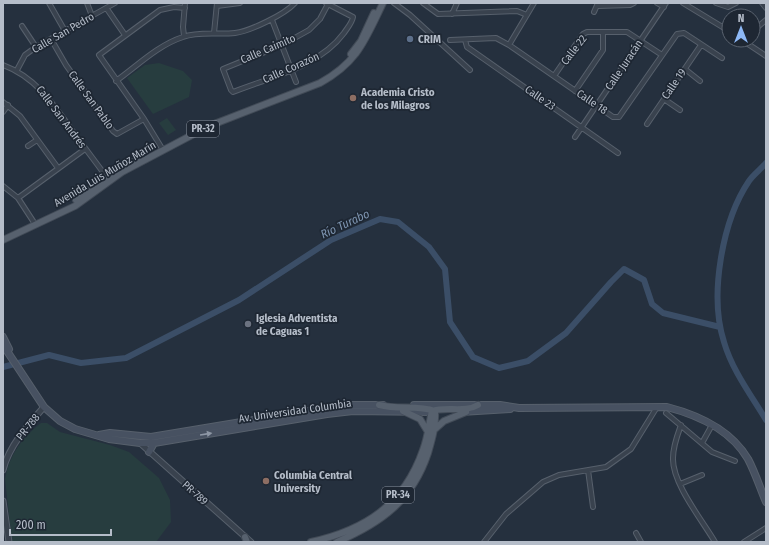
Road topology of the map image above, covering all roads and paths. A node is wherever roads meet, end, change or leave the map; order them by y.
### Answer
1 (49, 3) edge
2 (87, 3) edge
3 (115, 3) edge
4 (240, 3) edge
5 (294, 3) edge
6 (379, 3) edge
7 (383, 3) edge
8 (394, 3) edge
9 (423, 3) edge
10 (457, 3) edge
11 (534, 3) edge
12 (634, 3) edge
13 (657, 3) edge
14 (683, 3) edge
15 (716, 3) edge
16 (736, 3) edge
17 (762, 3) edge
18 (217, 4) edge
19 (327, 4) edge
20 (598, 4) edge
21 (185, 5) edge
22 (428, 5) edge
23 (665, 5) edge
24 (766, 8) edge
25 (107, 9) junction
26 (594, 12) dead end
27 (452, 14) junction
28 (527, 15) junction
29 (92, 16) junction
30 (272, 20) junction
31 (22, 26) dead end
32 (721, 26) edge
33 (65, 30) junction
34 (603, 32) junction
35 (214, 33) junction
36 (125, 35) junction
37 (184, 36) junction
38 (51, 39) junction
39 (450, 40) dead end
40 (465, 40) junction
41 (641, 40) junction
42 (701, 44) junction
43 (282, 45) junction
44 (510, 45) junction
45 (36, 47) junction
46 (754, 48) edge
47 (662, 55) junction
48 (766, 56) edge
49 (722, 58) dead end
50 (3, 65) edge
51 (685, 69) junction
52 (17, 70) junction
53 (291, 70) junction
54 (470, 70) dead end
55 (554, 76) junction
56 (323, 79) junction
57 (116, 81) junction
58 (700, 81) dead end
59 (296, 82) dead end
60 (236, 91) joint
61 (575, 91) junction
62 (664, 99) junction
63 (3, 102) edge
64 (8, 105) junction
65 (597, 105) junction
66 (680, 110) dead end
67 (3, 112) edge
68 (144, 119) junction
69 (647, 124) dead end
70 (582, 127) junction
71 (575, 136) dead end
72 (37, 140) junction
73 (28, 146) dead end
74 (162, 148) junction
75 (85, 149) junction
76 (618, 152) dead end
77 (58, 168) junction
78 (108, 179) junction
79 (3, 186) edge
80 (18, 198) junction
81 (34, 223) junction
82 (3, 236) edge
83 (3, 240) edge
84 (3, 338) edge
85 (3, 345) edge
86 (9, 354) junction
87 (379, 405) junction
88 (478, 405) junction
89 (44, 407) junction
90 (520, 408) junction
91 (657, 408) junction
92 (403, 411) junction
93 (433, 411) junction
94 (466, 412) junction
95 (666, 413) dead end
96 (681, 425) junction
97 (712, 425) junction
98 (233, 427) junction
99 (435, 429) junction
100 (185, 431) junction
101 (428, 432) junction
102 (117, 434) junction
103 (99, 435) junction
104 (140, 443) junction
105 (154, 443) junction
106 (702, 443) junction
107 (149, 452) junction
108 (735, 461) dead end
109 (3, 470) edge
110 (588, 470) junction
111 (702, 475) dead end
112 (680, 484) junction
113 (3, 501) edge
114 (766, 502) edge
115 (593, 507) dead end
116 (766, 528) edge
117 (636, 533) dead end
118 (246, 539) edge
119 (487, 541) edge
120 (9, 542) edge
121 (251, 542) edge
122 (311, 542) edge
123 (337, 542) edge
124 (641, 542) edge
125 (715, 542) edge
126 (744, 542) edge

1 - 33 street
2 - 29 street
3 - 25 street, Calle San Pedro
4 - 18 street
5 - 30 street
6 - 56 main road, Avenida Luis Muñoz Marín / PR-32
7 - 56 main road, Avenida Luis Muñoz Marín / PR-32
8 - 54 street
9 - 22 street
10 - 27 street
11 - 28 street
12 - 20 street
13 - 23 street
14 - 32 street
15 - 16 street
17 - 24 street
18 - 35 street
19 - 43 street, Calle Caimito
19 - 53 street, Calle Corazón
20 - 26 street
21 - 36 street
21 - 37 street
22 - 27 street
23 - 41 street, Calle Juracán
25 - 29 street, Calle San Pedro
25 - 36 street
27 - 28 street
28 - 44 street
29 - 33 street, Calle San Pedro
30 - 35 street
30 - 43 street
31 - 45 street
33 - 38 street, Calle San Pedro
34 - 41 street, Calle 22
34 - 55 street, Calle 22
34 - 61 street
35 - 37 street
36 - 57 street
37 - 57 street
38 - 45 street, Calle San Pedro
38 - 68 street, Calle San Pablo
39 - 40 street, Calle 18
40 - 44 street, Calle 18
40 - 70 street, Calle 23
41 - 47 street, Calle 22
41 - 65 street, Calle Juracán
42 - 47 street, Calle 18
42 - 49 street, Calle 18
42 - 51 street, Calle 19
43 - 53 street
43 - 60 street, Calle Caimito
44 - 55 street, Calle 18
45 - 52 street, Calle San Pedro
46 - 48 street
47 - 65 street, Calle 18
50 - 52 street, Calle San Andrés
51 - 58 street
51 - 62 street, Calle 19
52 - 75 street, Calle San Andrés
53 - 59 street
53 - 60 street, Calle Corazón
55 - 61 street, Calle 18
56 - 74 main road, Avenida Luis Muñoz Marín / PR-32
57 - 68 street
61 - 65 street, Calle 18
62 - 66 street
62 - 69 street, Calle 19
63 - 64 street
64 - 67 street
64 - 72 street
65 - 70 street, Calle Juracán
68 - 74 street
70 - 71 street, Calle Juracán
70 - 76 street, Calle 23
72 - 73 street
72 - 77 street
74 - 78 main road, Avenida Luis Muñoz Marín / PR-32
75 - 77 street
75 - 78 street, Calle San Andrés
77 - 80 street
78 - 81 main road, Avenida Luis Muñoz Marín / PR-32
79 - 80 street
80 - 81 street
81 - 82 main road, Avenida Luis Muñoz Marín / PR-32
81 - 83 main road, Avenida Luis Muñoz Marín / PR-32
84 - 86 main road, Av. Universidad Columbia
85 - 86 main road, Av. Universidad Columbia
86 - 89 main road, Av. Universidad Columbia
87 - 88 main road, Av. Universidad Columbia
87 - 93 main road
87 - 98 main road, Av. Universidad Columbia
88 - 90 main road, Av. Universidad Columbia
88 - 93 main road
89 - 103 main road, Av. Universidad Columbia
89 - 109 street, PR-788 / PR-788
90 - 91 main road, Av. Universidad Columbia
90 - 94 main road, Av. Universidad Columbia
91 - 97 main road, Av. Universidad Columbia
91 - 110 street
92 - 93 main road, Av. Universidad Columbia
92 - 98 main road, Av. Universidad Columbia
92 - 101 main road
93 - 94 main road, Av. Universidad Columbia
93 - 99 main road, PR-34
93 - 101 main road, PR-34
94 - 99 main road
95 - 96 street
96 - 106 street
96 - 112 street
97 - 106 street
97 - 114 main road, Av. Universidad Columbia
98 - 100 main road, Av. Universidad Columbia
105 -> 98 main road, Av. Universidad Columbia
99 - 123 main road, PR-34
100 - 102 main road, Av. Universidad Columbia
100 - 104 main road
101 - 122 main road, PR-34
102 - 103 main road, Av. Universidad Columbia
102 - 104 main road
103 - 104 main road, Av. Universidad Columbia
104 - 105 main road, Av. Universidad Columbia
104 - 107 street, PR-789 / PR-789
105 - 107 main road
106 - 108 street
107 - 118 street, PR-789 / PR-789
110 - 115 street
110 - 119 street
111 - 112 street
112 - 125 street
113 - 120 street
116 - 126 street
117 - 124 street
118 - 121 street, PR-789 / PR-789

